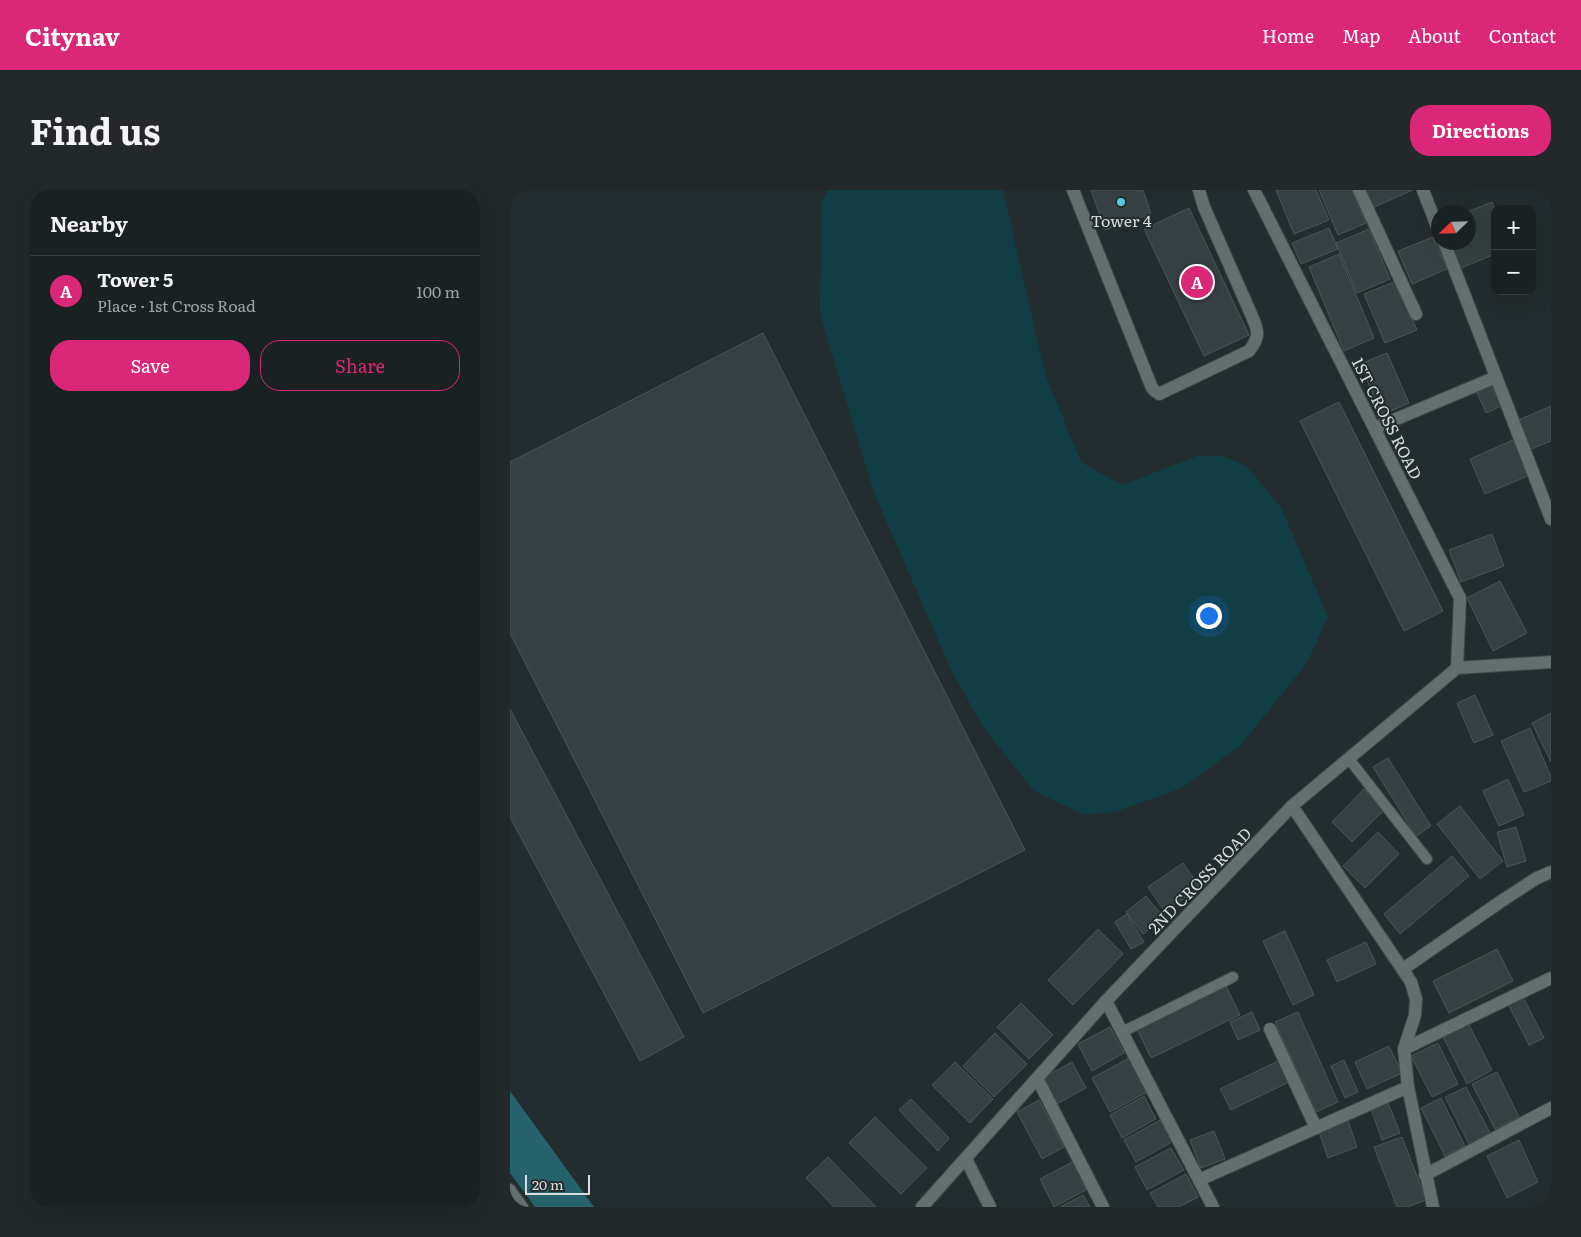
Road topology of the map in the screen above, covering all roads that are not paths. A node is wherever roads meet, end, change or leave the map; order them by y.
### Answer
1 (1073, 190) edge
2 (1198, 190) edge
3 (1254, 190) edge
4 (1359, 190) edge
5 (1423, 190) edge
6 (1431, 211) edge
7 (1447, 250) edge
8 (1416, 314) dead end
9 (1496, 377) junction
10 (1375, 428) junction
11 (1551, 519) edge
12 (1551, 662) edge
13 (1457, 668) junction
14 (1348, 759) junction
15 (1292, 806) junction
16 (1427, 859) dead end
17 (1551, 872) edge
18 (1403, 970) junction
19 (1233, 977) dead end
20 (1551, 978) edge
21 (1106, 1000) junction
22 (1270, 1029) dead end
23 (1122, 1032) junction
24 (1404, 1049) junction
25 (1037, 1078) junction
26 (1408, 1087) junction
27 (1551, 1108) edge
28 (1316, 1128) junction
29 (966, 1159) junction
30 (1426, 1175) junction
31 (1199, 1180) junction
32 (510, 1189) edge
33 (1430, 1206) edge
34 (523, 1207) edge
35 (922, 1207) edge
36 (990, 1207) edge
37 (1103, 1207) edge
38 (1213, 1207) edge

1 - 2 street
3 - 10 street, 1ST CROSS ROAD
4 - 8 street
5 - 6 street
7 - 9 street
9 - 10 street
9 - 11 street
10 - 13 street, 1ST CROSS ROAD
12 - 13 street
13 - 14 street, 2ND CROSS ROAD
14 - 15 street, 2ND CROSS ROAD
14 - 16 lane
15 - 18 street
15 - 21 street, 2ND CROSS ROAD
17 - 18 street
18 - 24 street
19 - 23 lane
20 - 24 street
21 - 23 street
21 - 25 street, 2ND CROSS ROAD
22 - 28 street
23 - 31 street
24 - 26 street
25 - 29 street, 2ND CROSS ROAD
25 - 37 street
26 - 28 street
26 - 30 street
27 - 30 street
28 - 31 street
29 - 35 street, 2ND CROSS ROAD
29 - 36 street
30 - 33 street
31 - 38 street
32 - 34 lane

